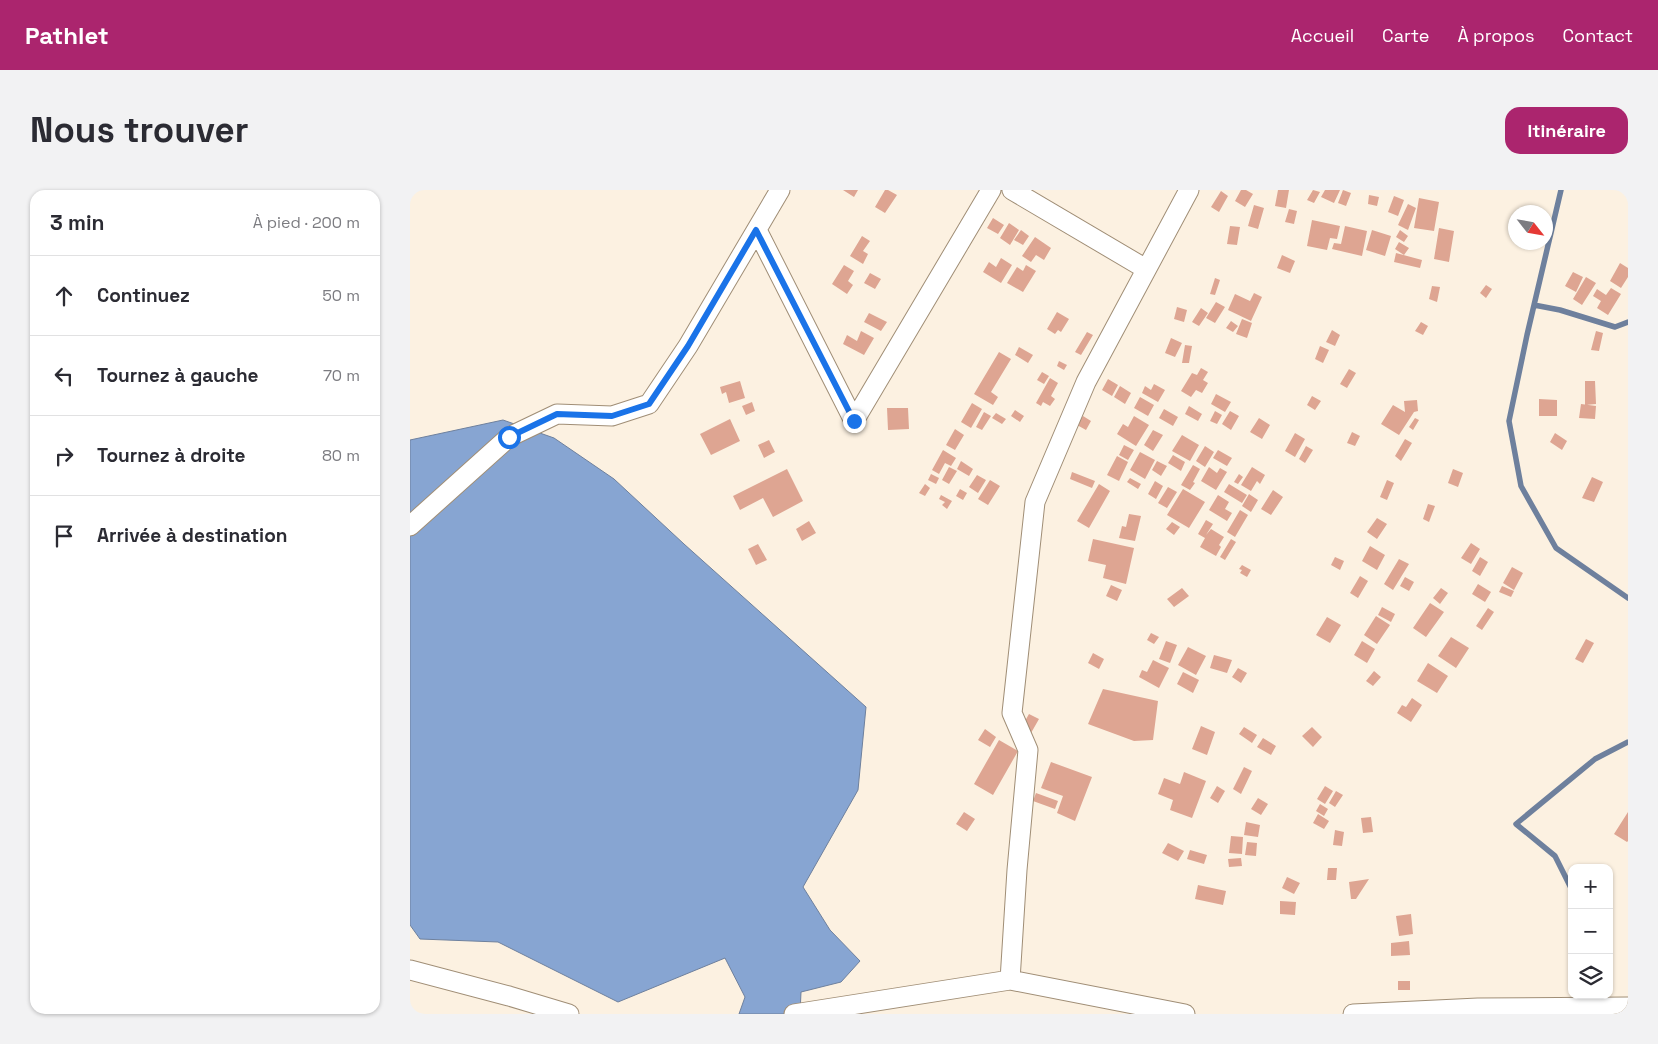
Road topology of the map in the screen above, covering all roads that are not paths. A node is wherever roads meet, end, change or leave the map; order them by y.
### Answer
1 (780, 190) edge
2 (990, 190) edge
3 (1012, 190) edge
4 (1188, 190) edge
5 (756, 230) junction
6 (1146, 269) junction
7 (410, 526) edge
8 (410, 970) edge
9 (1010, 980) junction
10 (1628, 1007) edge
11 (1504, 1011) edge
12 (569, 1014) edge
13 (794, 1014) edge
14 (1185, 1014) edge
15 (1353, 1014) edge

1 - 5 street
2 - 5 street
3 - 6 street
4 - 6 street
5 - 7 street
6 - 9 street
8 - 12 street
9 - 13 street
9 - 14 street
10 - 11 street
11 - 15 street

